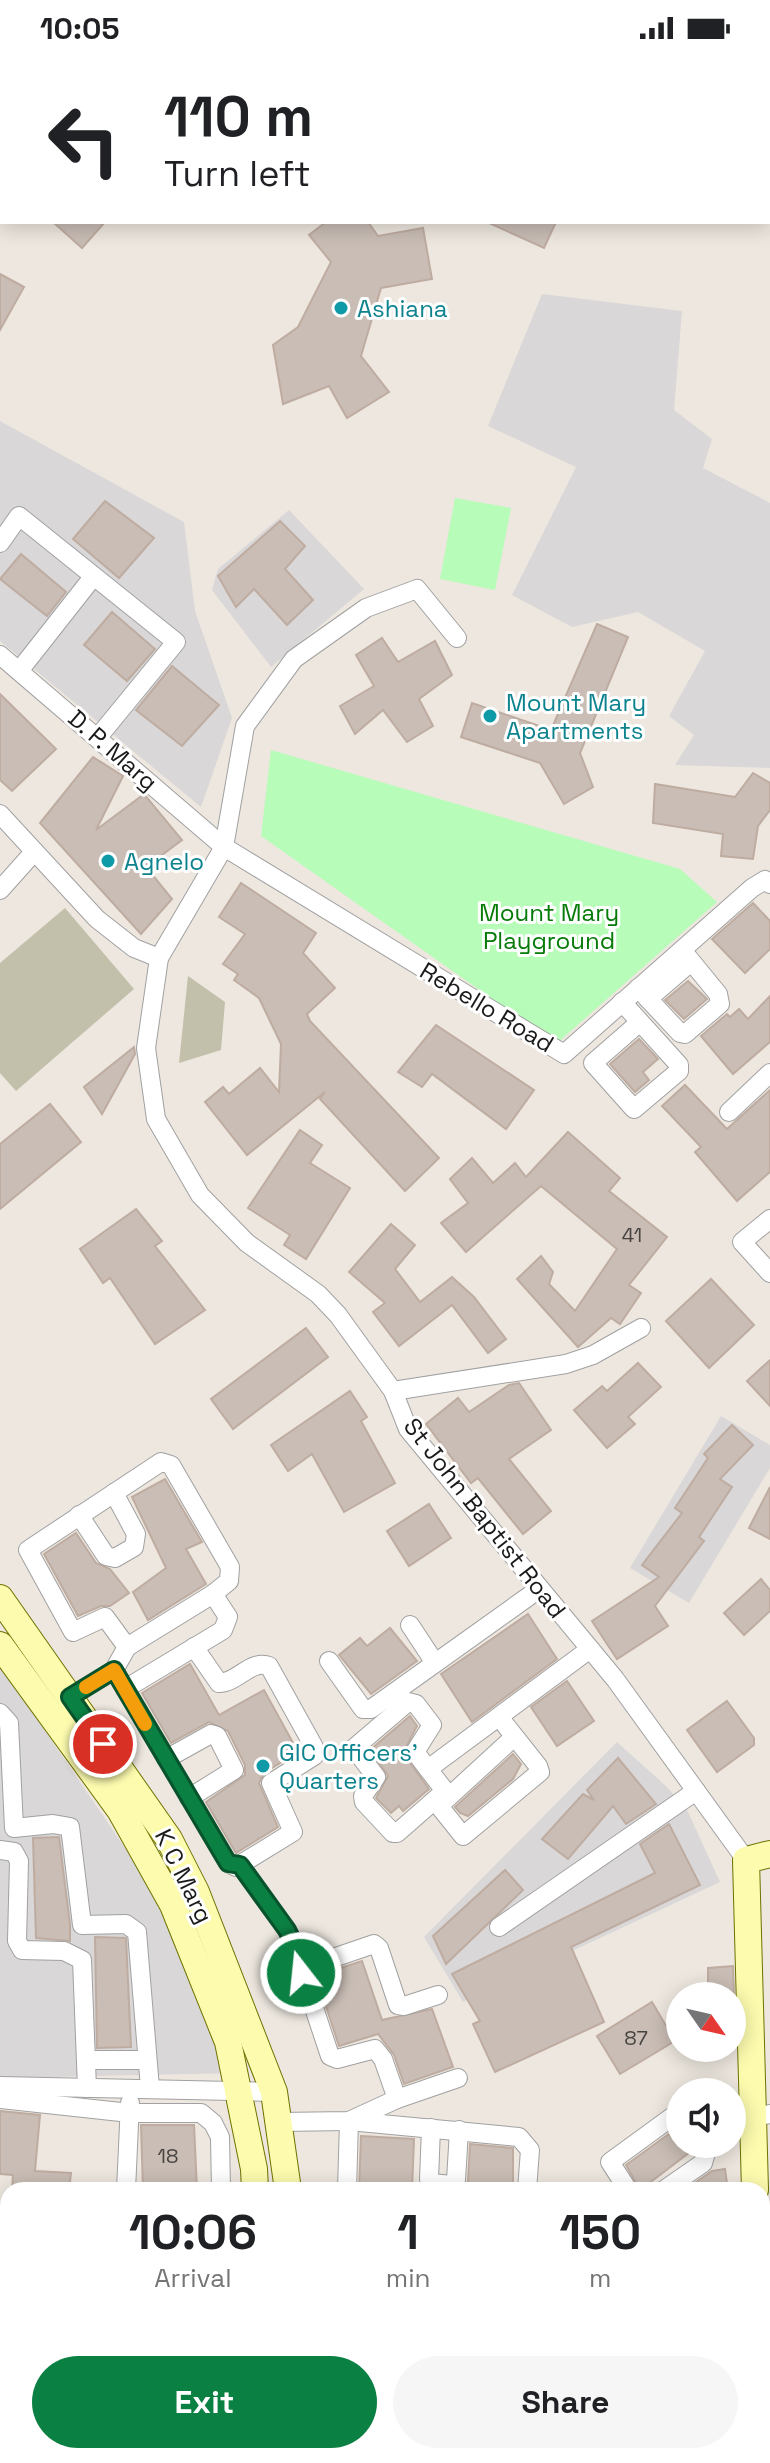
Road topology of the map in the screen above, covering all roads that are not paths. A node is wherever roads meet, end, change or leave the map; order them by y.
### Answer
1 (0, 543) edge
2 (93, 577) junction
3 (457, 638) dead end
4 (0, 655) edge
5 (19, 671) junction
6 (99, 736) junction
7 (0, 814) edge
8 (224, 847) junction
9 (34, 852) junction
10 (768, 882) edge
11 (0, 890) edge
12 (686, 956) junction
13 (159, 958) junction
14 (643, 994) junction
15 (622, 1002) junction
16 (640, 1022) junction
17 (770, 1073) edge
18 (729, 1112) dead end
19 (770, 1219) edge
20 (770, 1273) edge
21 (641, 1328) dead end
22 (393, 1391) junction
23 (114, 1493) junction
24 (79, 1515) junction
25 (539, 1589) junction
26 (213, 1594) junction
27 (0, 1598) edge
28 (410, 1625) dead end
29 (0, 1645) edge
30 (127, 1647) junction
31 (194, 1647) junction
32 (590, 1649) junction
33 (329, 1661) dead end
34 (435, 1663) junction
35 (114, 1670) junction
36 (125, 1689) junction
37 (70, 1697) junction
38 (0, 1713) edge
39 (499, 1717) junction
40 (514, 1737) junction
41 (166, 1759) junction
42 (428, 1769) junction
43 (696, 1791) junction
44 (189, 1798) junction
45 (14, 1828) junction
46 (7, 1851) edge
47 (758, 1857) edge
48 (240, 1865) junction
49 (196, 1892) junction
50 (173, 1905) junction
51 (82, 1925) junction
52 (499, 1927) dead end
53 (72, 1953) junction
54 (304, 1965) junction
55 (438, 1995) dead end
56 (86, 2060) junction
57 (147, 2060) junction
58 (458, 2078) dead end
59 (0, 2086) edge
60 (87, 2088) junction
61 (131, 2088) junction
62 (150, 2088) junction
63 (239, 2091) junction
64 (274, 2092) junction
65 (0, 2099) edge
66 (397, 2099) junction
67 (748, 2111) edge
68 (130, 2113) junction
69 (349, 2121) junction
70 (666, 2121) edge
71 (279, 2122) junction
72 (431, 2128) junction
73 (459, 2130) junction
74 (704, 2158) edge
75 (760, 2173) edge
76 (126, 2182) edge
77 (221, 2182) edge
78 (254, 2182) edge
79 (287, 2182) edge
80 (347, 2182) edge
81 (433, 2182) edge
82 (454, 2182) edge
83 (528, 2182) edge
84 (623, 2182) edge
85 (676, 2182) edge

1 - 2 street
2 - 5 street
2 - 6 street
3 - 8 street
4 - 5 street, D. P. Marg
5 - 6 street, D. P. Marg
6 - 8 street, D. P. Marg
7 - 9 street
8 - 13 street, St John Baptist Road
8 - 15 street, Rebello Road
9 - 11 street
9 - 13 street
10 - 12 street, Rebello Road
12 - 14 street, Rebello Road
12 - 14 street
13 - 22 street, St John Baptist Road
14 - 15 street, Rebello Road
15 - 16 street
16 - 16 street
17 - 18 street
19 - 20 street
21 - 22 street
22 - 25 street, St John Baptist Road
23 - 24 street
23 - 24 street
23 - 26 street
24 - 30 street
25 - 32 street, St John Baptist Road
25 - 34 street
26 - 30 street
26 - 31 street
27 - 37 main road, K C Marg
28 - 34 street
29 - 50 main road, K C Marg
30 - 35 street
31 - 36 street
31 - 48 street
32 - 39 street
32 - 43 street, St John Baptist Road
33 - 34 street
35 - 36 street
35 - 37 street
36 - 41 street
37 - 49 main road, K C Marg
38 - 45 street
39 - 40 street
39 - 42 street
40 - 40 street
41 - 44 street
41 - 44 street
42 - 42 street
43 - 47 street, St John Baptist Road
43 - 52 street
44 - 48 street
45 - 46 street
45 - 51 street
46 - 53 street
47 - 67 main road
48 - 54 street
49 - 50 main road
49 - 64 main road, K C Marg
50 - 63 main road, K C Marg
51 - 53 street
51 - 57 street
53 - 56 street
54 - 55 street
54 - 66 street
56 - 57 street
56 - 60 street
57 - 62 street
58 - 66 street
59 - 60 street
60 - 61 street
61 - 62 street
61 - 68 street
62 - 63 street
63 - 64 street
63 - 78 main road, K C Marg
64 - 71 main road, K C Marg
65 - 68 street
66 - 69 street
67 - 75 main road
68 - 76 street
68 - 77 street
69 - 71 street
69 - 72 street
69 - 80 street
70 - 84 street
71 - 79 main road, K C Marg
72 - 73 street
72 - 81 street
73 - 82 street
73 - 83 street
74 - 85 street

